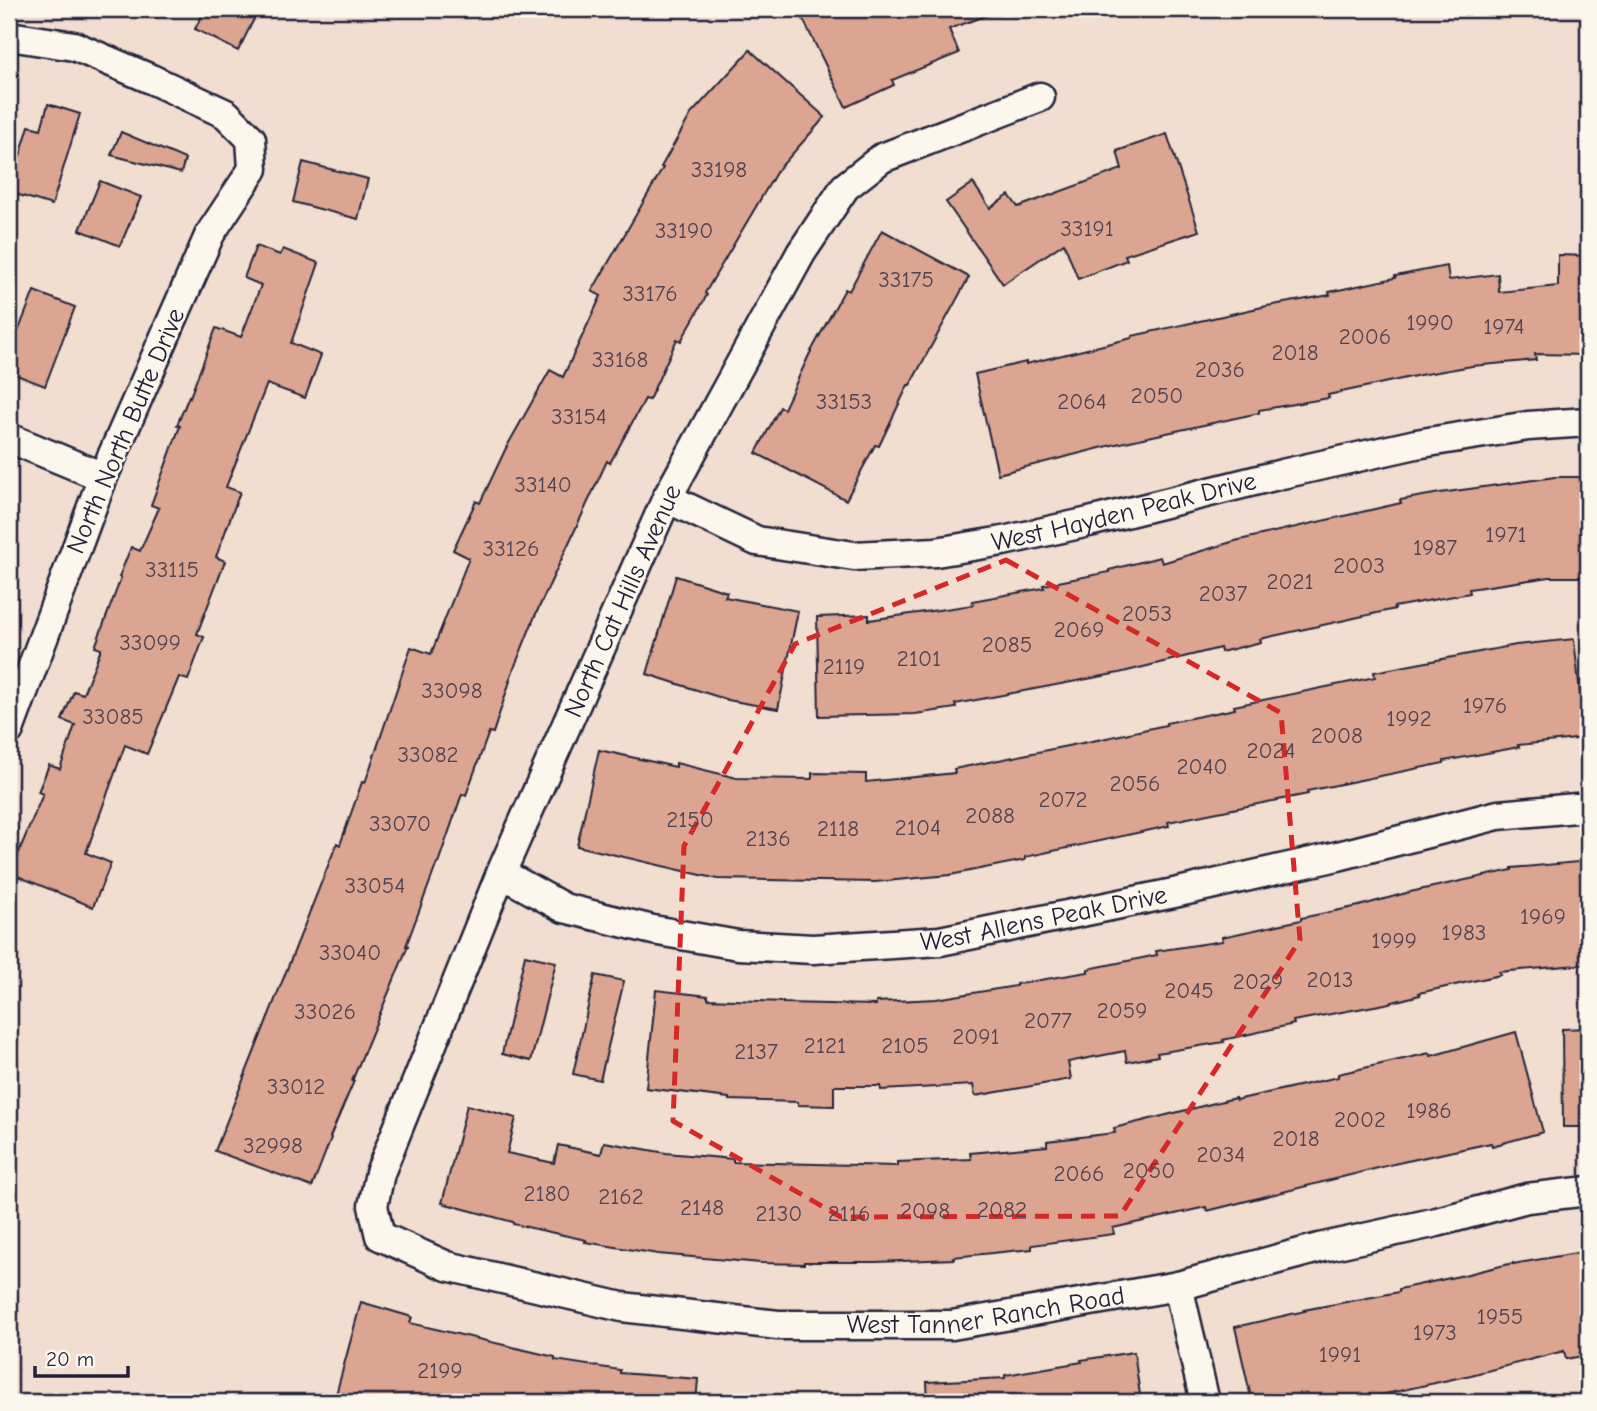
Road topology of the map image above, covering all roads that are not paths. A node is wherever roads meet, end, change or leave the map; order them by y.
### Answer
1 (9, 36) edge
2 (1040, 97) dead end
3 (1588, 422) edge
4 (9, 438) edge
5 (103, 477) junction
6 (667, 498) junction
7 (9, 730) edge
8 (1588, 808) edge
9 (501, 873) junction
10 (1588, 1191) edge
11 (380, 1236) joint
12 (1178, 1286) junction
13 (1205, 1402) edge

1 - 5 street, North North Butte Drive
2 - 6 street, North Cat Hills Avenue
3 - 6 street, West Hayden Peak Drive
4 - 5 street
5 - 7 street, North North Butte Drive
6 - 9 street, North Cat Hills Avenue
8 - 9 street, West Allens Peak Drive
9 - 11 street, North Cat Hills Avenue
10 - 12 street, West Tanner Ranch Road
11 - 12 street, West Tanner Ranch Road
12 - 13 street

